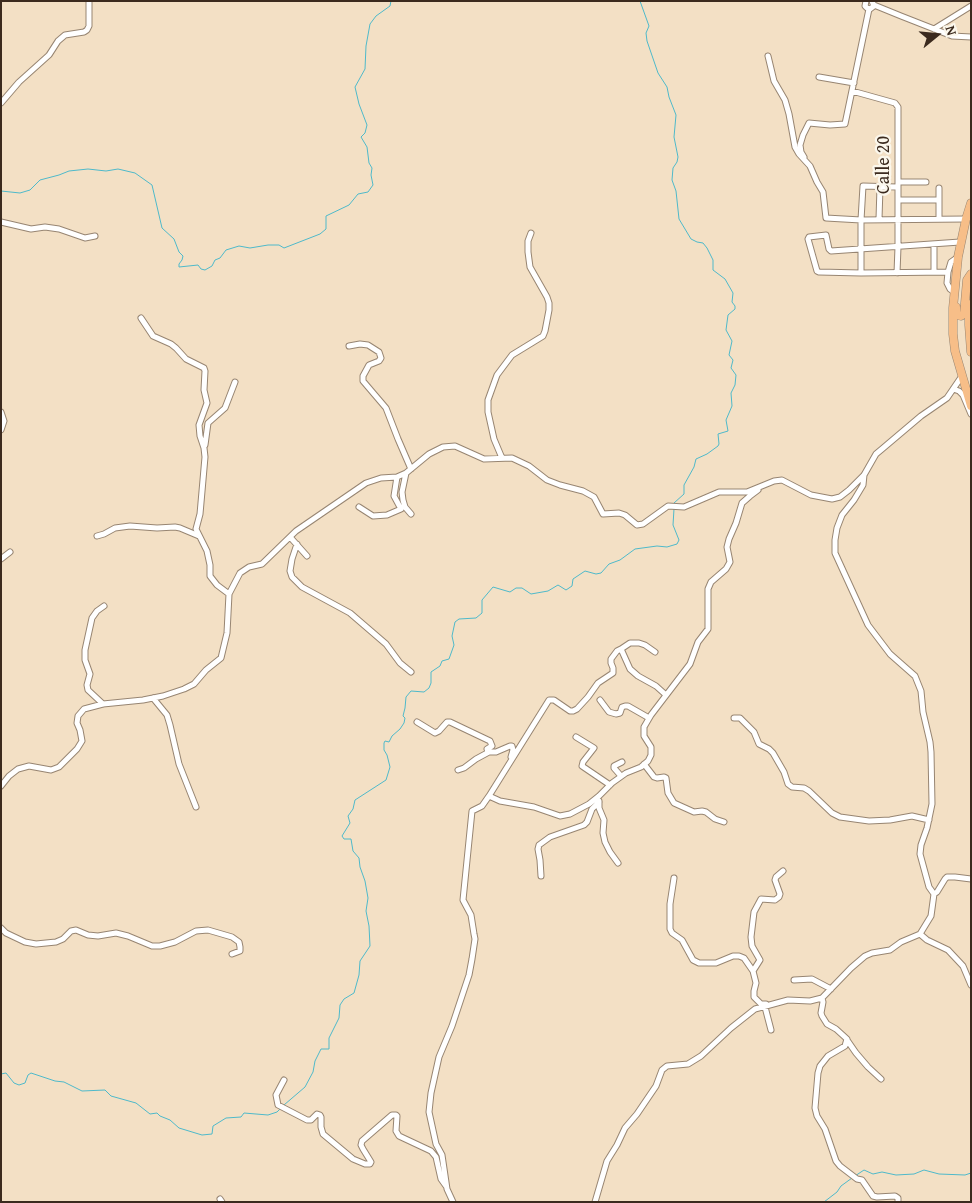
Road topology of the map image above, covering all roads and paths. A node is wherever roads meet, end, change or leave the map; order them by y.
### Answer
1 (89, 1) edge
2 (866, 1) edge
3 (873, 3) edge
4 (971, 6) edge
5 (868, 9) junction
6 (934, 28) junction
7 (971, 37) edge
8 (768, 56) dead end
9 (819, 76) dead end
10 (854, 82) junction
11 (852, 91) junction
12 (1, 103) edge
13 (807, 162) junction
14 (926, 182) dead end
15 (898, 185) junction
16 (880, 187) junction
17 (939, 188) dead end
18 (898, 200) junction
19 (939, 200) junction
20 (971, 203) edge
21 (879, 219) junction
22 (898, 219) junction
23 (939, 219) junction
24 (966, 219) junction
25 (861, 220) junction
26 (1, 222) edge
27 (531, 233) dead end
28 (95, 236) dead end
29 (960, 242) junction
30 (934, 244) junction
31 (898, 247) junction
32 (861, 250) junction
33 (958, 257) junction
34 (956, 266) junction
35 (934, 272) junction
36 (948, 272) junction
37 (897, 273) junction
38 (861, 274) junction
39 (970, 277) edge
40 (954, 292) junction
41 (970, 302) edge
42 (141, 318) dead end
43 (970, 336) edge
44 (349, 346) dead end
45 (971, 352) edge
46 (962, 376) junction
47 (235, 382) dead end
48 (953, 389) junction
49 (971, 406) edge
50 (1, 412) edge
51 (971, 414) edge
52 (1, 430) edge
53 (204, 448) junction
54 (502, 458) junction
55 (411, 469) junction
56 (406, 473) junction
57 (864, 475) junction
58 (398, 477) junction
59 (762, 487) junction
60 (359, 507) dead end
61 (411, 514) dead end
62 (97, 536) dead end
63 (200, 536) junction
64 (290, 537) junction
65 (296, 544) junction
66 (10, 552) dead end
67 (308, 556) dead end
68 (1, 559) edge
69 (229, 594) junction
70 (104, 606) dead end
71 (621, 649) junction
72 (655, 652) dead end
73 (411, 672) dead end
74 (666, 695) junction
75 (153, 698) junction
76 (600, 700) dead end
77 (102, 704) junction
78 (649, 718) junction
79 (734, 718) dead end
80 (417, 722) dead end
81 (576, 737) dead end
82 (488, 752) junction
83 (512, 760) junction
84 (622, 762) dead end
85 (644, 764) junction
86 (458, 770) dead end
87 (621, 776) junction
88 (610, 785) junction
89 (1, 786) edge
90 (489, 796) junction
91 (599, 799) junction
92 (196, 807) dead end
93 (929, 820) junction
94 (724, 822) dead end
95 (618, 863) dead end
96 (783, 870) dead end
97 (541, 876) dead end
98 (674, 878) dead end
99 (971, 879) edge
100 (934, 894) junction
101 (1, 928) edge
102 (920, 934) junction
103 (232, 954) dead end
104 (753, 971) junction
105 (794, 980) dead end
106 (971, 985) edge
107 (831, 989) junction
108 (822, 998) junction
109 (772, 1004) junction
110 (765, 1006) junction
111 (771, 1030) dead end
112 (847, 1039) junction
113 (881, 1079) dead end
114 (284, 1080) dead end
115 (447, 1189) junction
116 (453, 1202) edge
117 (595, 1202) edge
118 (898, 1202) edge

1 - 12 street
2 - 5 street
3 - 5 street
3 - 6 street
4 - 6 street
5 - 10 street
6 - 7 street
8 - 13 street
9 - 10 street
10 - 11 street
11 - 13 street
11 - 15 street, Calle 20
13 - 25 street
14 - 15 street
15 - 16 street
15 - 18 street, Calle 20
16 - 21 street
16 - 25 street
17 - 19 street
18 - 19 street
18 - 22 street, Calle 20
19 - 23 street
20 - 24 highway
21 - 22 street
21 - 25 street
22 - 23 street
22 - 31 street, Calle 20
23 - 24 street
24 - 29 highway
25 - 32 street
26 - 28 street
27 - 54 street
29 - 30 street
29 - 33 highway
30 - 31 street
30 - 35 street
31 - 32 street
31 - 37 street, Calle 20
32 - 38 street
32 - 38 street
33 - 34 highway
33 - 36 street
34 - 39 highway
34 - 40 highway
35 - 36 street
35 - 37 street
36 - 40 street
37 - 38 street
39 - 41 highway
40 - 46 highway
41 - 43 highway
42 - 53 street
43 - 45 highway
44 - 55 street
46 - 48 street
46 - 49 highway
47 - 53 street
48 - 51 street
48 - 57 street
50 - 52 street
53 - 63 street
54 - 55 street
54 - 59 street
55 - 56 street
56 - 58 street
56 - 61 street
57 - 59 street
57 - 93 street
58 - 60 street
58 - 64 street
59 - 74 street
62 - 63 street
63 - 69 street
64 - 65 street
64 - 69 street
65 - 67 street
65 - 73 street
66 - 68 street
69 - 75 street
70 - 77 street
71 - 72 street
71 - 74 street
71 - 83 street
74 - 78 street
75 - 77 street
75 - 92 street
76 - 78 street
77 - 89 street
78 - 85 street
79 - 93 street
80 - 82 street
81 - 88 street
82 - 83 street
82 - 86 street
83 - 90 street
84 - 87 street
85 - 87 street
85 - 94 street
87 - 88 street
88 - 91 street
90 - 91 street
90 - 115 street
91 - 95 street
91 - 97 street
93 - 100 street
96 - 104 street
98 - 104 street
99 - 100 street
100 - 102 street
101 - 103 street
102 - 106 street
102 - 107 street
104 - 109 street
105 - 107 street
107 - 108 street
108 - 109 street
108 - 112 street
109 - 110 street
110 - 111 street
110 - 117 street
112 - 113 street
112 - 118 street
114 - 115 street
115 - 116 street

